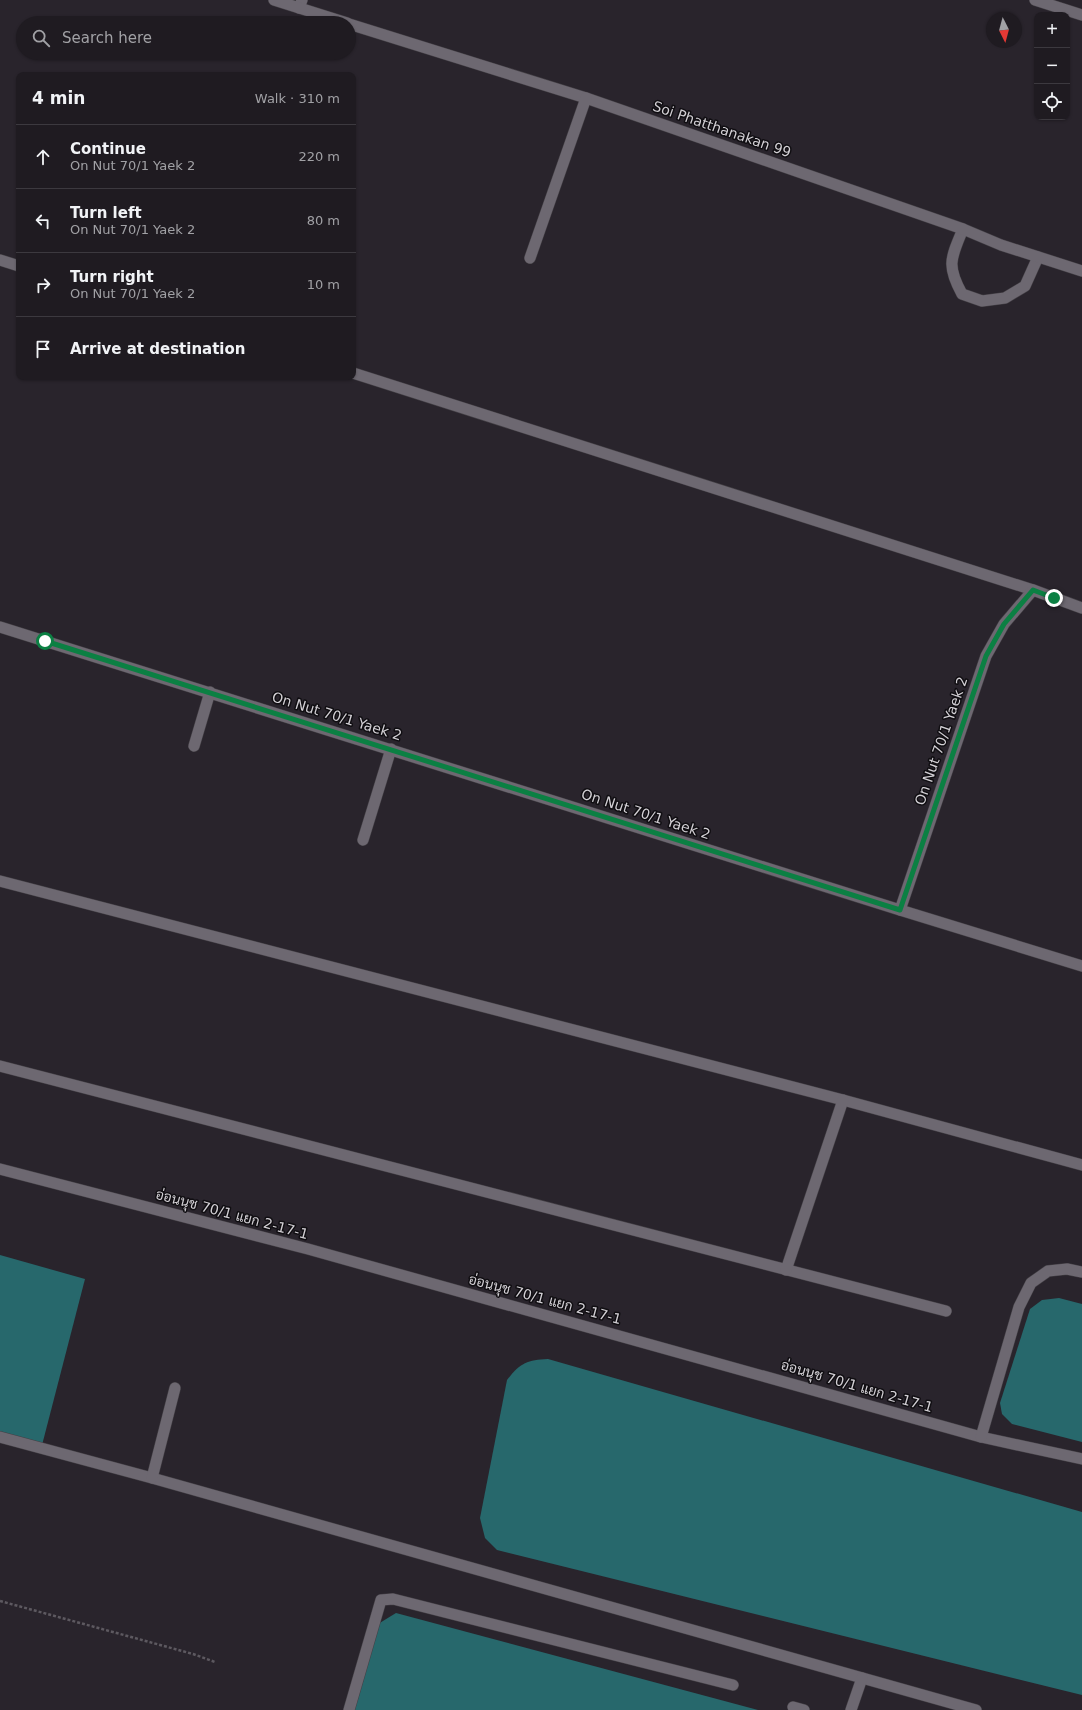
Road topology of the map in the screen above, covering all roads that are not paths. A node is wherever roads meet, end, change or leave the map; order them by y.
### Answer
1 (274, 0) edge
2 (1035, 0) edge
3 (301, 4) edge
4 (1082, 15) edge
5 (331, 16) edge
6 (356, 26) edge
7 (586, 98) junction
8 (963, 229) junction
9 (1038, 257) junction
10 (530, 258) dead end
11 (0, 260) edge
12 (16, 265) edge
13 (1082, 271) edge
14 (356, 374) edge
15 (1033, 590) junction
16 (1082, 608) edge
17 (0, 627) edge
18 (210, 692) junction
19 (194, 746) dead end
20 (391, 749) junction
21 (363, 840) dead end
22 (0, 881) edge
23 (900, 910) junction
24 (1082, 966) edge
25 (0, 1066) edge
26 (843, 1100) junction
27 (1082, 1166) edge
28 (0, 1169) edge
29 (786, 1270) junction
30 (1082, 1272) edge
31 (946, 1311) dead end
32 (176, 1388) dead end
33 (0, 1437) edge
34 (981, 1437) junction
35 (1082, 1459) edge
36 (152, 1478) junction
37 (862, 1678) junction
38 (733, 1685) dead end
39 (793, 1707) dead end
40 (349, 1710) edge
41 (804, 1710) edge
42 (851, 1710) edge
43 (976, 1710) edge

1 - 3 street, Soi Phatthanakan 99
2 - 4 street
3 - 5 street, Soi Phatthanakan 99
6 - 7 street, Soi Phatthanakan 99
7 - 8 street, Soi Phatthanakan 99
7 - 10 street
8 - 9 street, Soi Phatthanakan 99
8 - 9 street
9 - 13 street, Soi Phatthanakan 99
11 - 12 street
14 - 15 street
15 - 16 street
15 - 23 street, On Nut 70/1 Yaek 2
17 - 18 street, On Nut 70/1 Yaek 2
18 - 19 street
18 - 20 street, On Nut 70/1 Yaek 2
20 - 21 street
20 - 23 street, On Nut 70/1 Yaek 2
22 - 26 street
23 - 24 street
25 - 29 street
26 - 27 street
26 - 29 street
28 - 34 street, อ่อนนุช 70/1 แยก 2-17-1
29 - 31 street
30 - 34 street
32 - 36 street
33 - 36 street
34 - 35 street, อ่อนนุช 70/1 แยก 2-17-1
36 - 37 street
37 - 42 street
37 - 43 street
38 - 40 street
39 - 41 street

